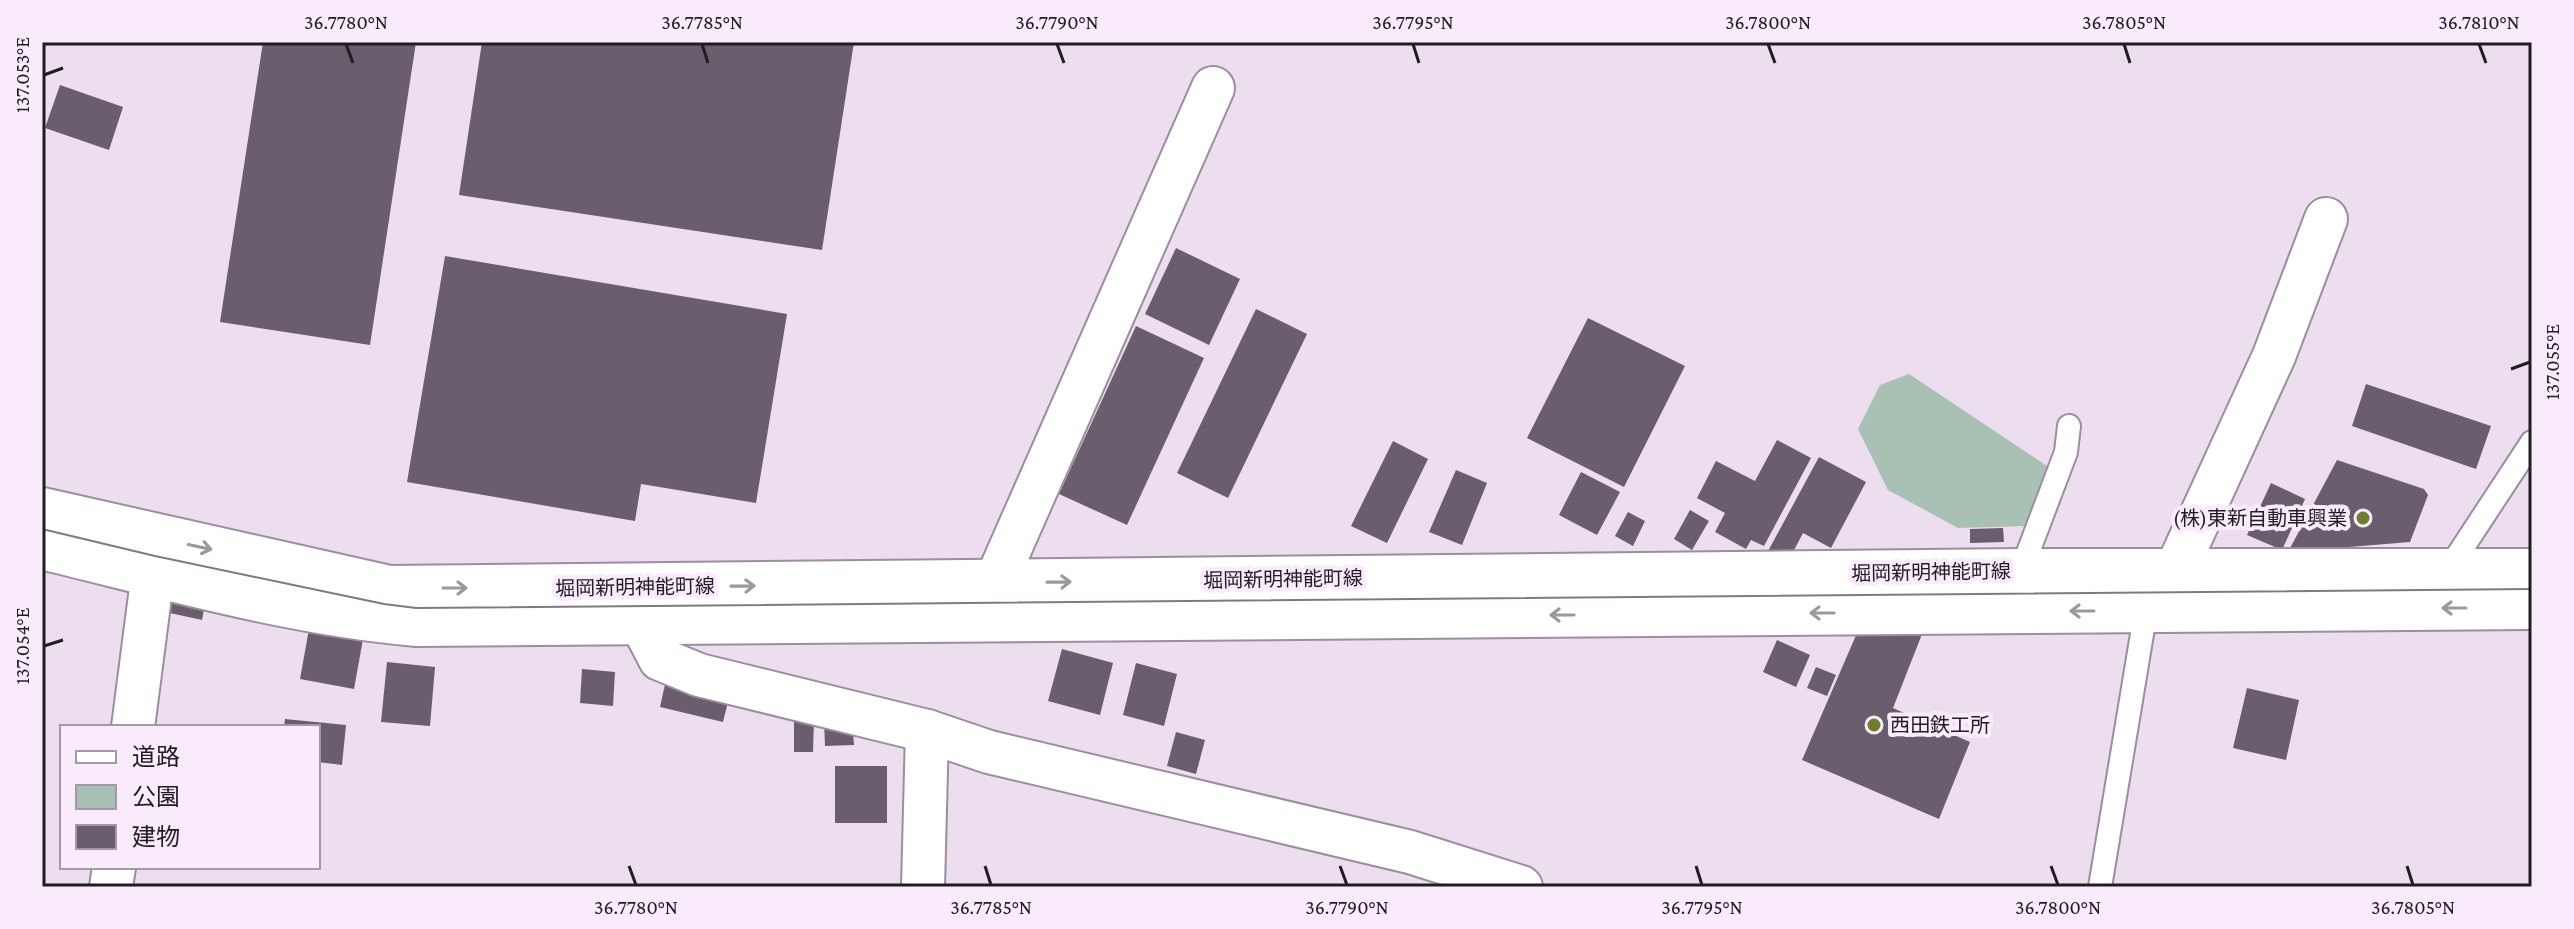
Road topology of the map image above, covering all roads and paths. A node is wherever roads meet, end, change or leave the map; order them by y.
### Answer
1 (1213, 88) dead end
2 (2326, 219) dead end
3 (2069, 426) dead end
4 (2532, 442) edge
5 (42, 510) edge
6 (42, 547) edge
7 (155, 555) junction
8 (2176, 570) junction
9 (2448, 570) junction
10 (2021, 571) junction
11 (2532, 571) edge
12 (995, 583) junction
13 (644, 604) junction
14 (2532, 607) edge
15 (2146, 610) junction
16 (133, 725) edge
17 (927, 731) junction
18 (923, 887) edge
19 (1521, 887) edge
20 (2100, 887) edge

1 - 12 street
2 - 8 street
3 - 10 lane
4 - 9 lane
5 - 7 main road, 堀岡新明神能町線
6 - 7 main road, 堀岡新明神能町線
7 - 13 main road, 堀岡新明神能町線
7 - 16 street
8 - 9 main road, 堀岡新明神能町線
8 - 10 main road, 堀岡新明神能町線
8 - 15 lane
9 - 11 main road, 堀岡新明神能町線
12 -> 10 main road, 堀岡新明神能町線
13 -> 12 main road, 堀岡新明神能町線
15 -> 13 main road, 堀岡新明神能町線
13 - 17 street
14 -> 15 main road, 堀岡新明神能町線
15 - 20 lane
17 - 18 street
17 - 19 street

